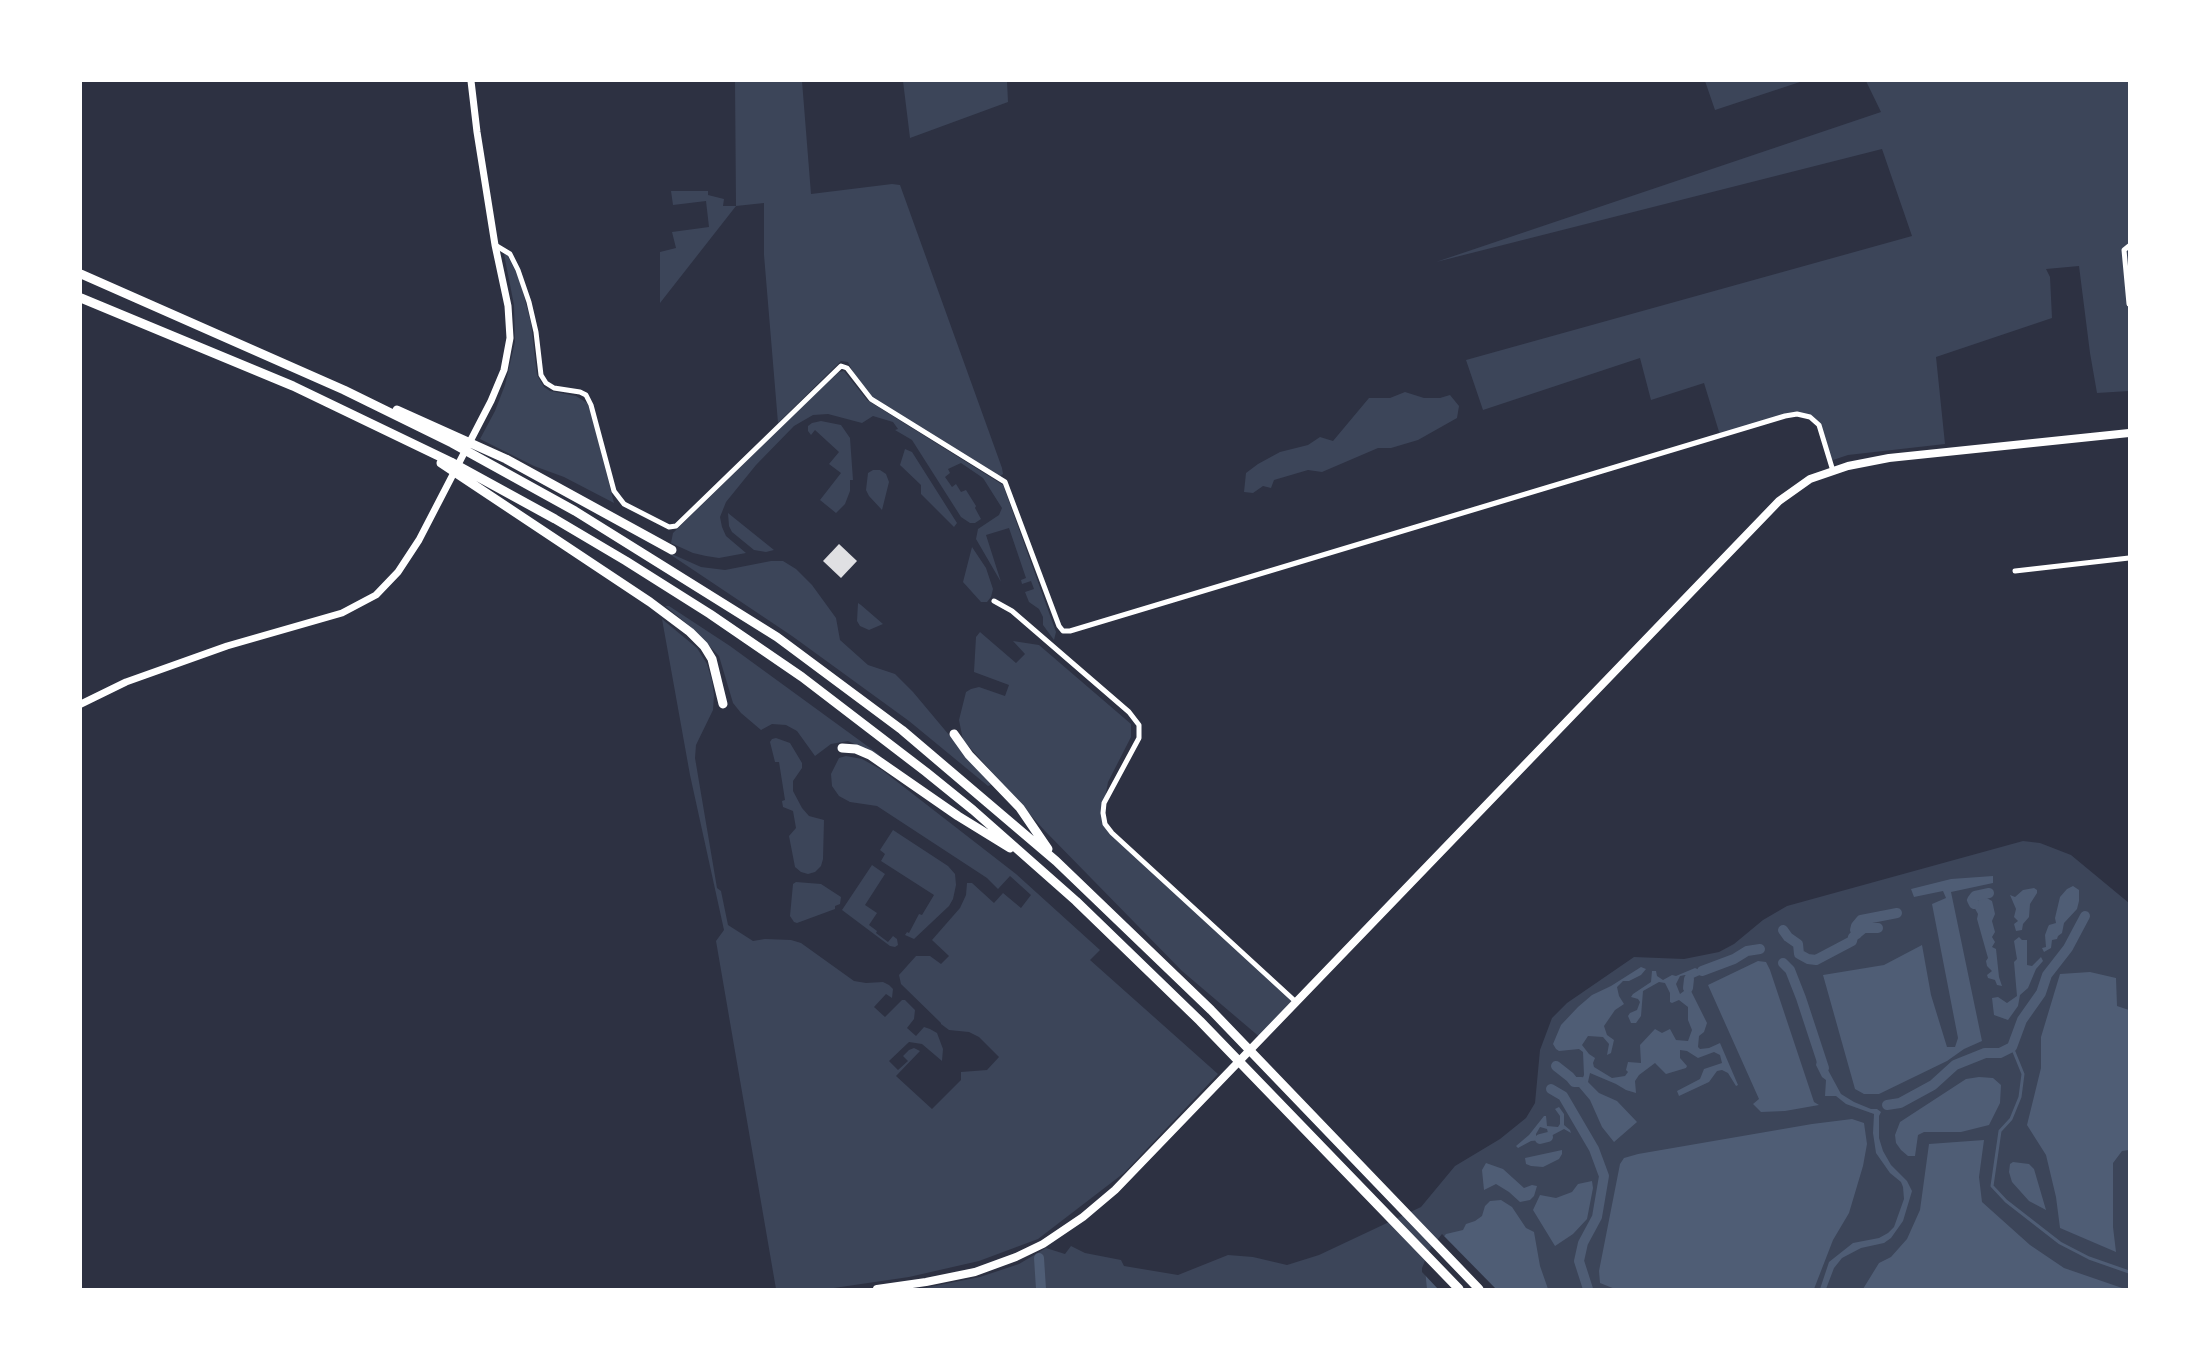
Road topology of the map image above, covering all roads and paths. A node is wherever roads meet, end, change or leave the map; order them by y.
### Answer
1 (471, 81) edge
2 (495, 245) junction
3 (2129, 246) edge
4 (81, 274) edge
5 (81, 298) edge
6 (2129, 304) edge
7 (344, 390) junction
8 (2129, 433) edge
9 (399, 436) junction
10 (1833, 471) junction
11 (672, 550) dead end
12 (2129, 558) edge
13 (2015, 571) dead end
14 (994, 601) dead end
15 (81, 704) edge
16 (723, 704) dead end
17 (954, 734) dead end
18 (842, 748) dead end
19 (1056, 861) junction
20 (1035, 864) junction
21 (1296, 1002) junction
22 (877, 1289) edge
23 (1460, 1289) edge
24 (1479, 1289) edge

1 - 2 street
2 - 10 street
2 - 15 street
3 - 6 street
4 - 7 highway
5 - 9 highway
7 - 11 highway
7 - 19 highway
8 - 10 main road
9 - 16 highway
9 - 20 highway
10 - 21 main road
12 - 13 street
14 - 21 street
17 - 19 highway
18 - 20 highway
19 - 24 highway
20 - 23 highway
21 - 22 main road

